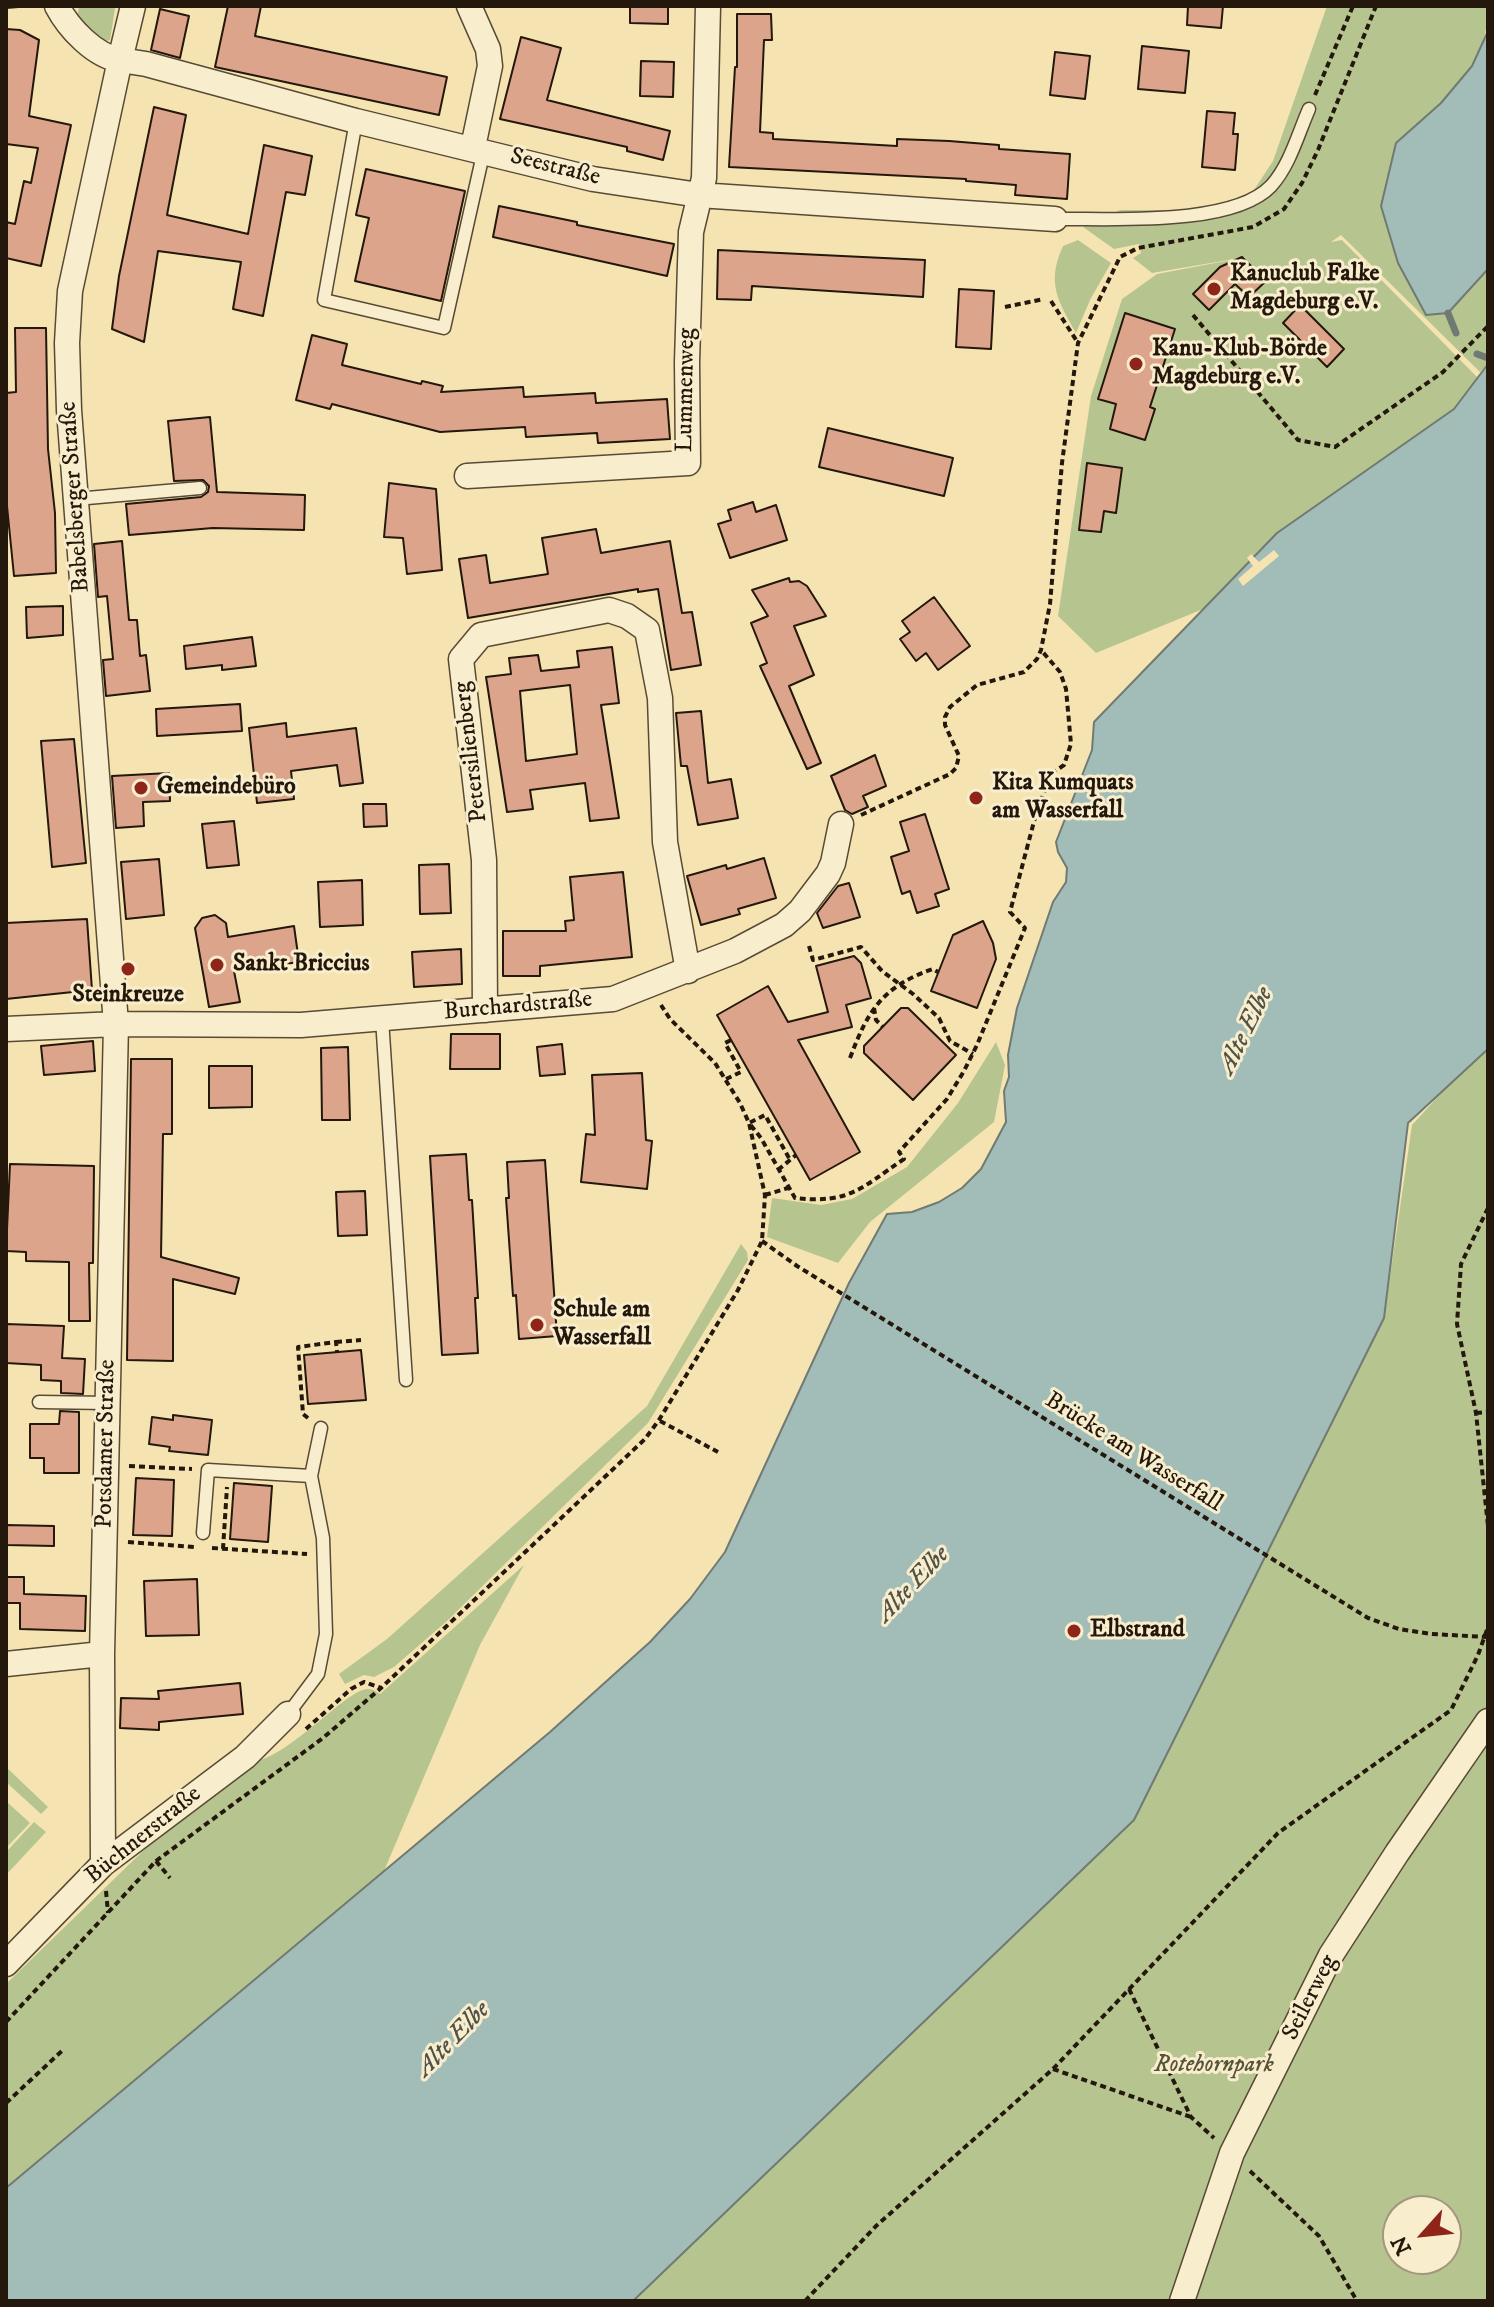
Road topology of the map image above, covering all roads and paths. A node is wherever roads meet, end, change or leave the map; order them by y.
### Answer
1 (57, 6) edge
2 (133, 6) edge
3 (469, 6) edge
4 (708, 6) edge
5 (1353, 6) edge
6 (120, 60) junction
7 (1309, 109) joint
8 (356, 121) junction
9 (478, 149) junction
10 (699, 195) junction
11 (1055, 219) joint
12 (1120, 257) dead end
13 (1044, 299) dead end
14 (1051, 301) dead end
15 (1005, 307) dead end
16 (1193, 315) dead end
17 (1488, 326) edge
18 (1078, 343) junction
19 (467, 476) dead end
20 (200, 488) dead end
21 (76, 499) junction
22 (1041, 650) junction
23 (841, 824) joint
24 (809, 946) dead end
25 (688, 971) junction
26 (938, 972) dead end
27 (899, 984) junction
28 (652, 985) junction
29 (874, 1008) junction
30 (485, 1010) junction
31 (382, 1019) junction
32 (116, 1024) junction
33 (883, 1027) dead end
34 (6, 1029) edge
35 (731, 1040) dead end
36 (973, 1054) junction
37 (850, 1058) dead end
38 (726, 1079) junction
39 (749, 1123) junction
40 (796, 1155) dead end
41 (789, 1158) junction
42 (778, 1170) junction
43 (788, 1188) junction
44 (765, 1195) junction
45 (1488, 1208) edge
46 (762, 1241) junction
47 (361, 1340) dead end
48 (336, 1342) junction
49 (337, 1352) dead end
50 (406, 1380) dead end
51 (39, 1402) dead end
52 (108, 1403) junction
53 (1488, 1412) edge
54 (1476, 1413) junction
55 (659, 1420) junction
56 (321, 1428) joint
57 (718, 1452) dead end
58 (124, 1466) dead end
59 (208, 1470) junction
60 (227, 1471) junction
61 (311, 1476) junction
62 (225, 1510) junction
63 (232, 1511) dead end
64 (1488, 1526) edge
65 (203, 1533) dead end
66 (122, 1542) dead end
67 (223, 1549) junction
68 (323, 1556) junction
69 (1488, 1627) edge
70 (1486, 1637) edge
71 (102, 1654) junction
72 (6, 1664) edge
73 (381, 1688) junction
74 (1488, 1721) edge
75 (294, 1723) junction
76 (156, 1861) junction
77 (103, 1864) junction
78 (170, 1878) dead end
79 (6, 1964) edge
80 (1129, 1989) junction
81 (6, 2022) edge
82 (64, 2049) dead end
83 (1053, 2069) junction
84 (6, 2103) edge
85 (1191, 2117) junction
86 (1232, 2153) junction
87 (805, 2301) edge
88 (1182, 2301) edge
89 (1357, 2301) edge

1 - 6 street
2 - 6 street
3 - 9 street
4 - 10 street
5 - 7 path
6 - 8 street, Seestraße
6 - 21 street, Babelsberger Straße
7 - 11 lane
8 - 9 street, Seestraße
8 - 9 lane
9 - 10 street, Seestraße
10 - 11 street, Seestraße
10 - 19 street, Lummenweg
12 - 18 path
13 - 15 path
14 - 18 path
16 - 17 path
18 - 22 path
20 - 21 lane
21 - 32 street, Babelsberger Straße
22 - 23 path
22 - 36 path
23 - 25 street, Burchardstraße
24 - 27 path
25 - 28 street, Burchardstraße
25 - 30 street, Petersilienberg
26 - 27 path
27 - 29 path
27 - 36 path
28 - 30 street, Burchardstraße
28 - 38 path
29 - 33 path
29 - 37 path
30 - 31 street, Burchardstraße
31 - 32 street, Burchardstraße
31 - 50 lane
32 - 34 street, Burchardstraße
32 - 52 street, Potsdamer Straße
35 - 38 path
36 - 43 path
38 - 39 path
39 - 41 path
39 - 42 path
39 - 44 path
40 - 41 path
41 - 42 path
42 - 43 path
43 - 44 path
44 - 46 path
45 - 54 path
46 - 55 path
46 - 70 path, Brücke am Wasserfall
47 - 48 path
48 - 49 path
48 - 56 path
51 - 52 lane
52 - 71 street, Potsdamer Straße
53 - 54 path
54 - 64 path
55 - 57 path
55 - 73 path
56 - 61 lane
58 - 59 path
59 - 60 lane
59 - 65 lane
60 - 61 lane
60 - 62 path
61 - 68 lane
62 - 63 path
62 - 67 path
66 - 67 path
67 - 68 path
68 - 75 lane
69 - 70 path
70 - 80 path
71 - 72 street
71 - 77 street, Potsdamer Straße
73 - 75 path
73 - 76 path
74 - 86 street, Seilerweg
75 - 77 street, Büchnerstraße
76 - 78 path
76 - 81 path
77 - 79 street, Büchnerstraße
80 - 83 path
80 - 85 path
82 - 84 path
83 - 85 path
83 - 87 path
85 - 86 path
86 - 88 street, Seilerweg
86 - 89 path

